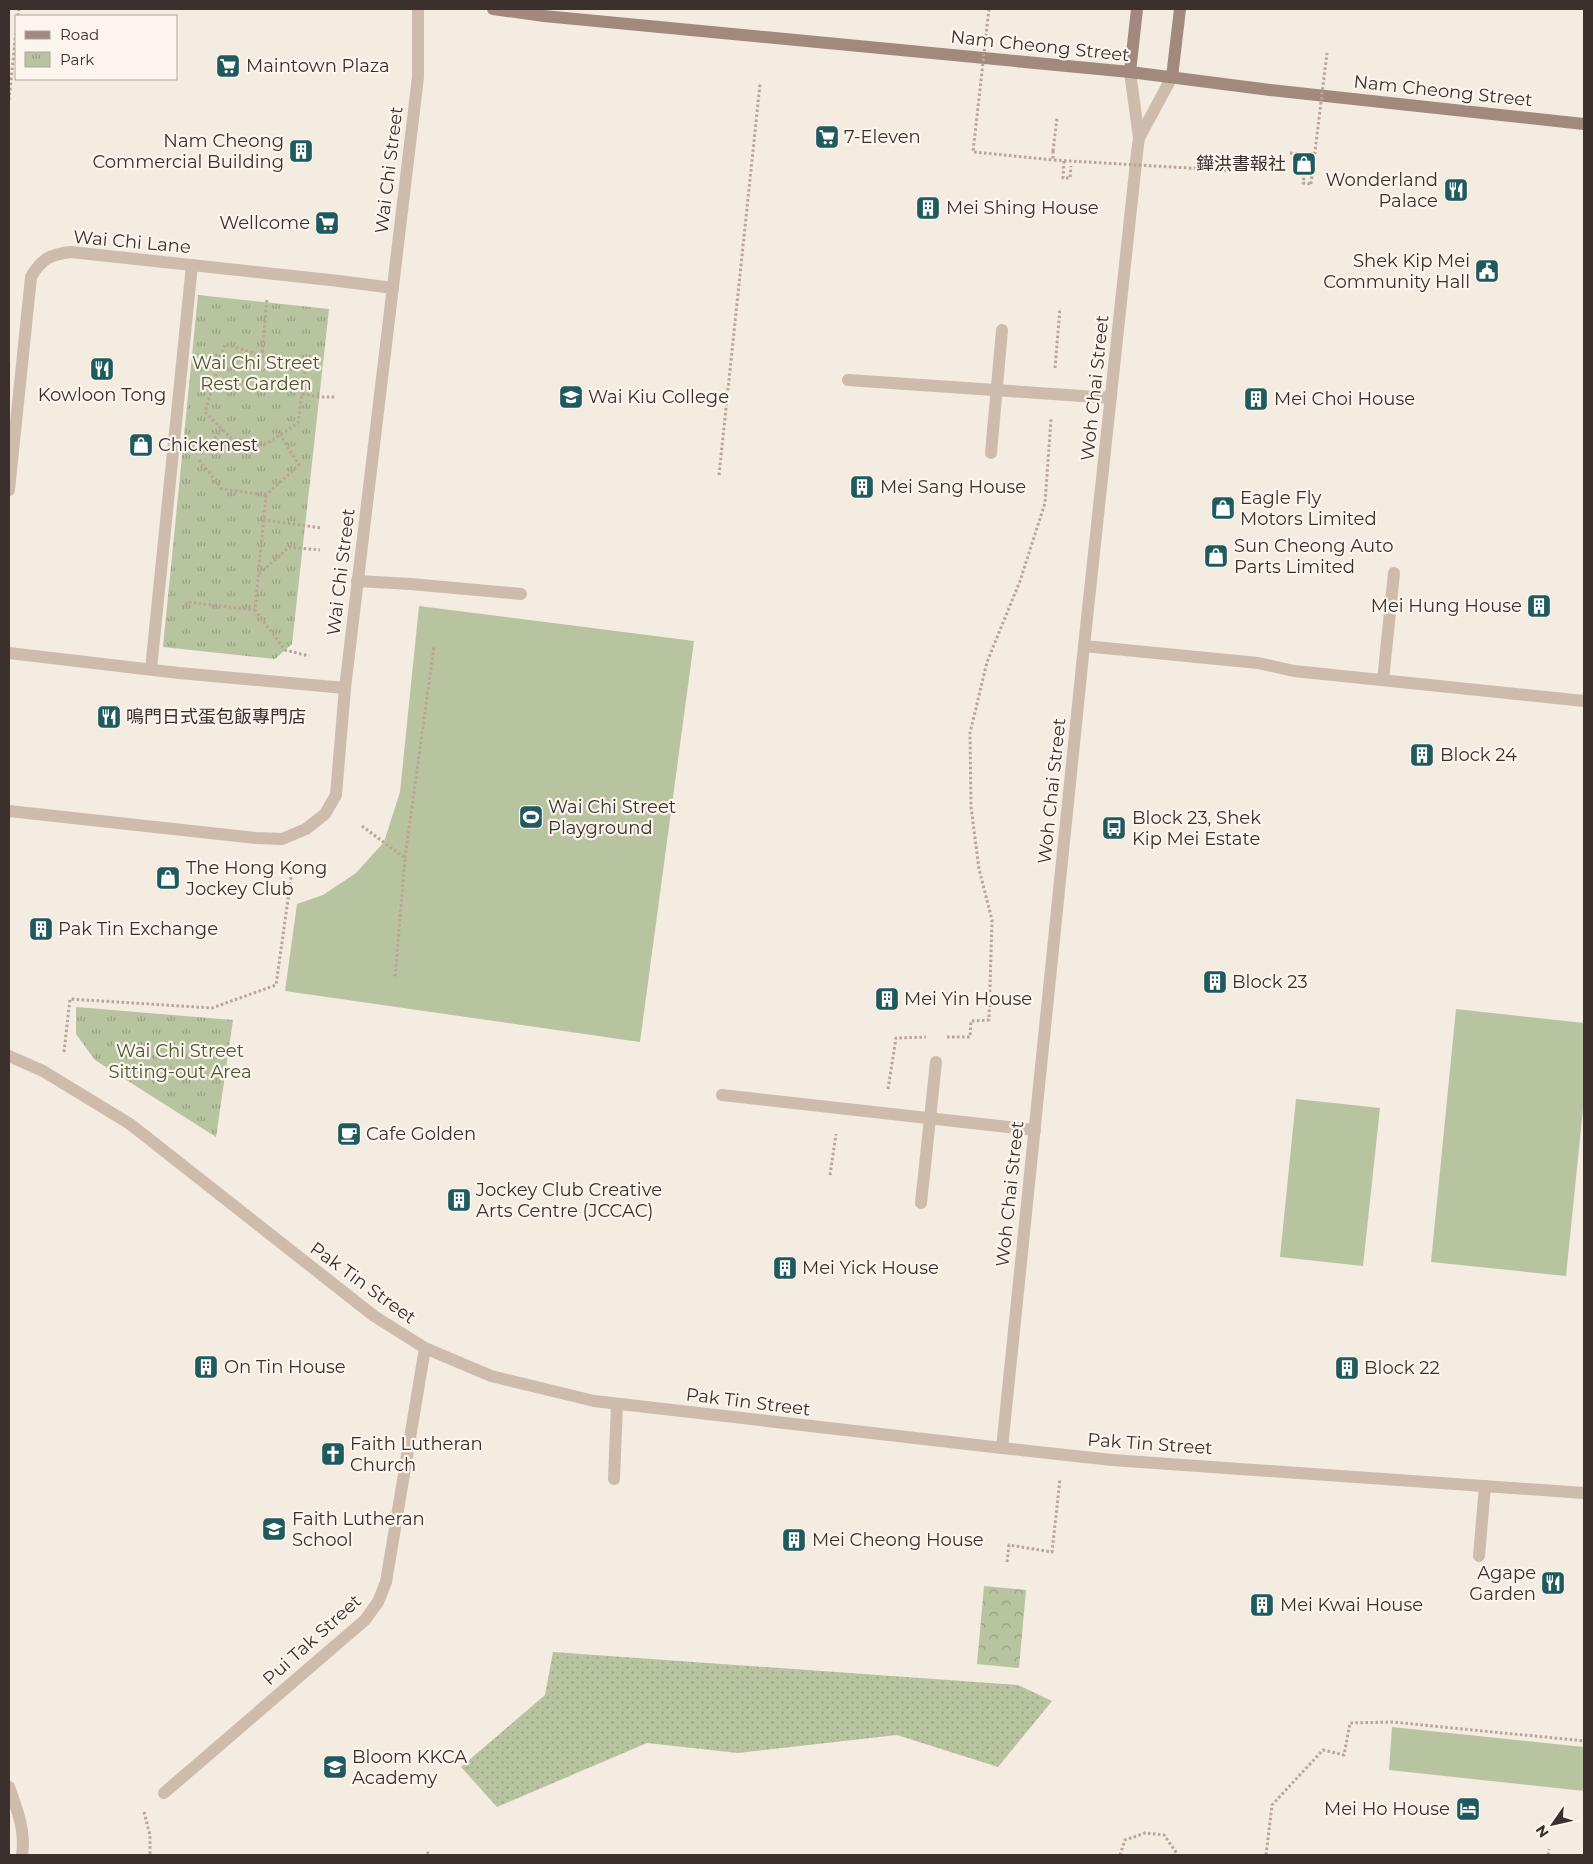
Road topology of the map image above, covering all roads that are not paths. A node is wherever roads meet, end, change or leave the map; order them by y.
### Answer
1 (418, 9) edge
2 (493, 9) edge
3 (1137, 9) edge
4 (1180, 9) edge
5 (1130, 72) junction
6 (1172, 77) junction
7 (1584, 124) edge
8 (1139, 138) junction
9 (192, 265) junction
10 (393, 288) junction
11 (1002, 330) dead end
12 (848, 380) dead end
13 (996, 390) junction
14 (1111, 398) junction
15 (991, 453) dead end
16 (9, 490) edge
17 (1394, 573) dead end
18 (357, 581) junction
19 (521, 594) dead end
20 (1084, 646) junction
21 (9, 653) edge
22 (151, 669) junction
23 (1383, 680) junction
24 (345, 688) junction
25 (1584, 701) edge
26 (9, 811) edge
27 (9, 1056) edge
28 (936, 1062) dead end
29 (722, 1095) dead end
30 (930, 1118) junction
31 (1035, 1130) junction
32 (921, 1203) dead end
33 (425, 1348) junction
34 (616, 1404) junction
35 (1002, 1448) junction
36 (614, 1479) dead end
37 (1485, 1486) junction
38 (1584, 1493) edge
39 (1479, 1556) dead end
40 (9, 1787) edge
41 (164, 1793) dead end
42 (22, 1855) edge

1 - 10 street, Wai Chi Street
2 - 5 main road, Nam Cheong Street
3 - 5 main road, Woh Chai Street
4 - 6 main road, Woh Chai Street
5 - 6 main road, Nam Cheong Street
5 - 8 street, Woh Chai Street
6 - 7 main road, Nam Cheong Street
6 - 8 street, Woh Chai Street
8 - 14 street, Woh Chai Street
9 - 10 street, Wai Chi Lane
9 - 16 street, Wai Chi Lane
9 - 22 street
10 - 18 street, Wai Chi Street
11 - 13 street
12 - 13 street
13 - 14 street
13 - 15 street
14 - 20 street, Woh Chai Street
17 - 23 street
18 - 19 street
18 - 24 street, Wai Chi Street
20 - 23 street
20 - 31 street, Woh Chai Street
21 - 22 street
22 - 24 street
23 - 25 street
24 - 26 street, Wai Chi Street
27 - 33 street, Pak Tin Street
28 - 30 street
29 - 30 street
30 - 31 street
30 - 32 street
31 - 35 street, Woh Chai Street
33 - 34 street, Pak Tin Street
33 - 41 street, Pui Tak Street
34 - 35 street, Pak Tin Street
34 - 36 street
35 - 37 street, Pak Tin Street
37 - 38 street, Pak Tin Street
37 - 39 street
40 - 42 street

